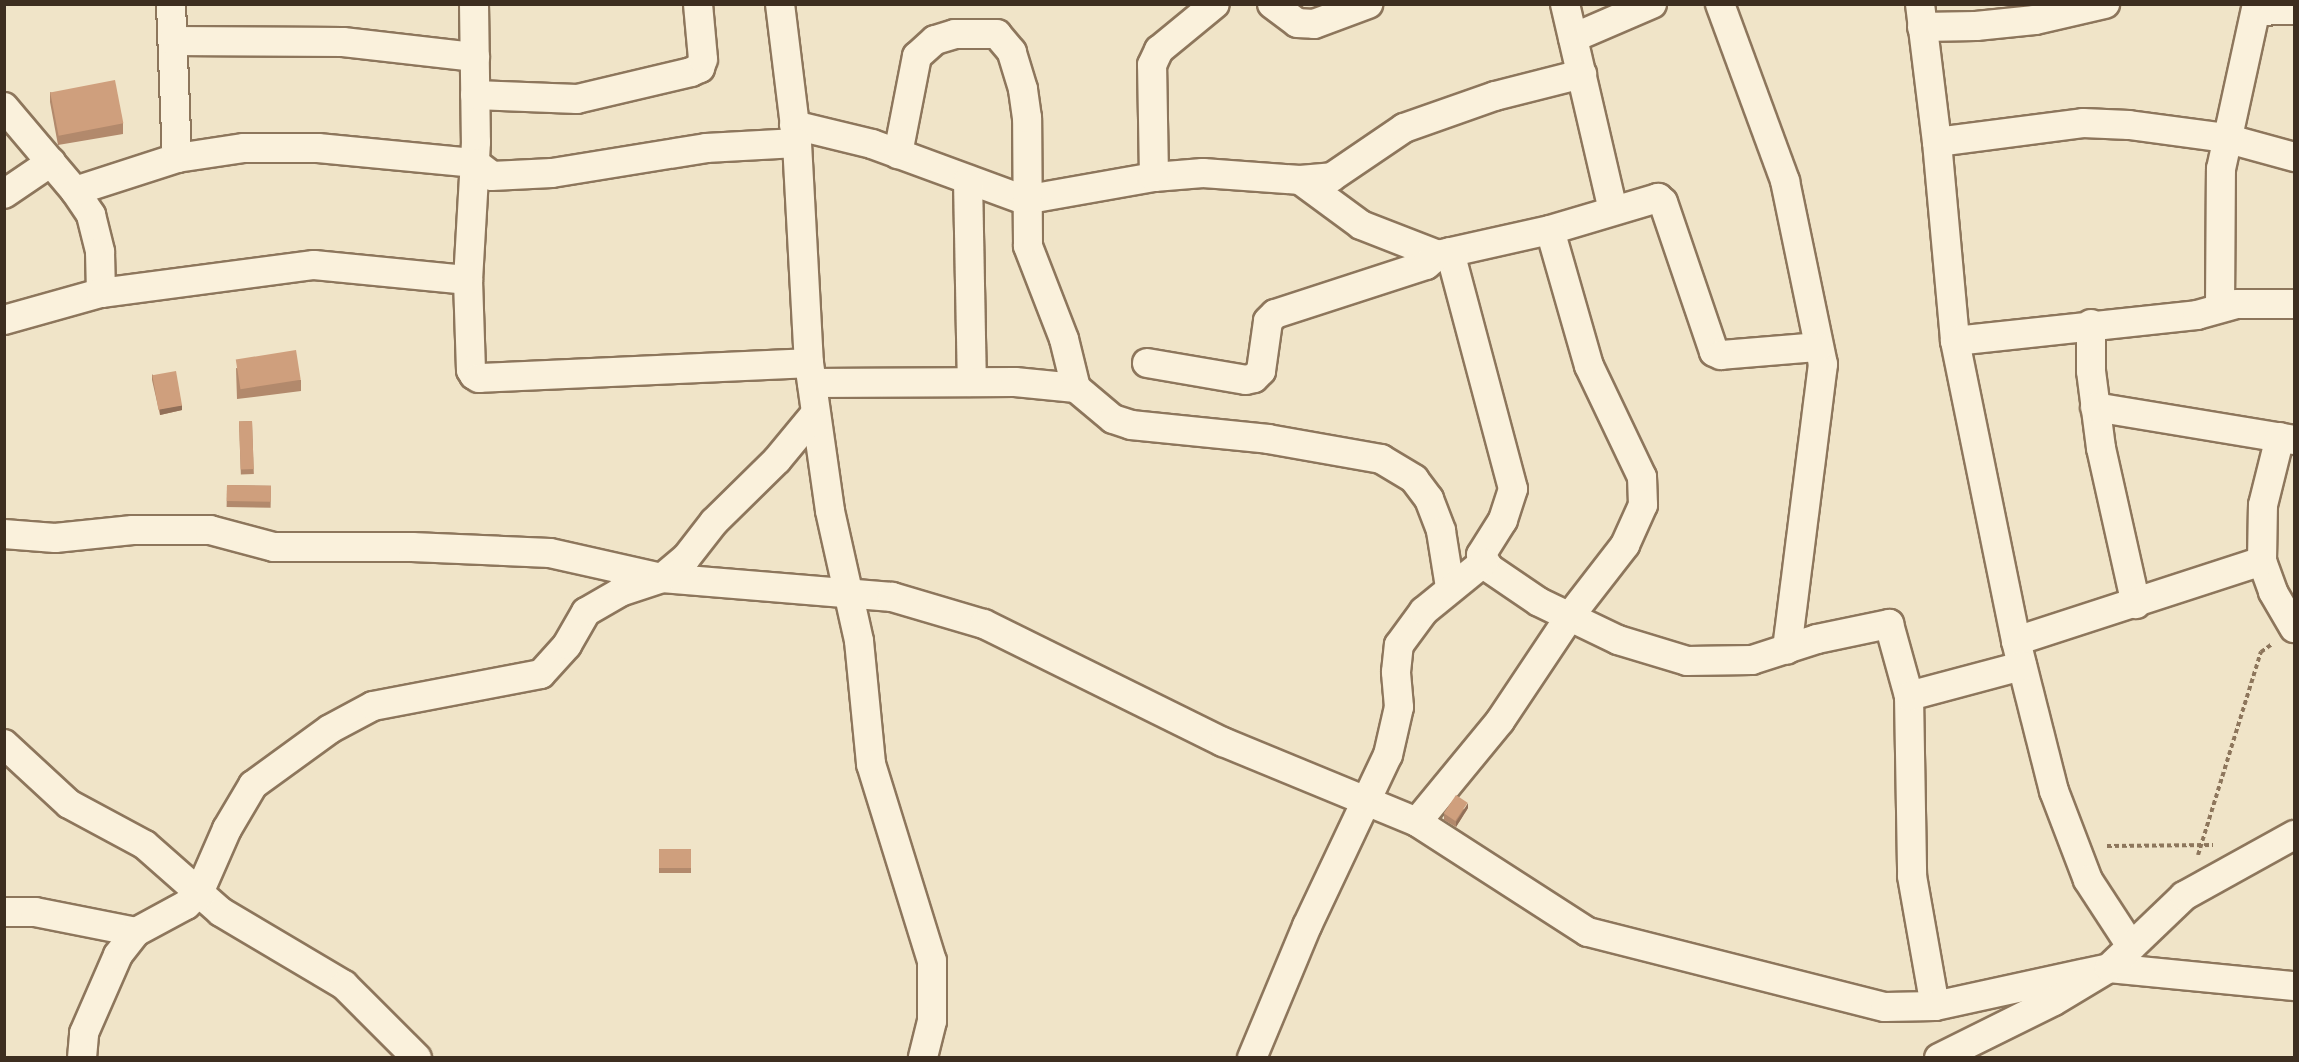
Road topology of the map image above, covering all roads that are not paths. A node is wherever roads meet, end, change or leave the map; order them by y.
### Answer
1 (171, 4) edge
2 (474, 4) edge
3 (698, 4) edge
4 (780, 4) edge
5 (1215, 4) edge
6 (1272, 4) edge
7 (1368, 4) edge
8 (1565, 4) edge
9 (1652, 4) edge
10 (1720, 4) edge
11 (2105, 4) edge
12 (2257, 8) edge
13 (2295, 10) edge
14 (1921, 16) edge
15 (1573, 38) junction
16 (173, 41) junction
17 (475, 57) junction
18 (1582, 74) junction
19 (475, 95) junction
20 (4, 108) edge
21 (796, 134) junction
22 (2225, 138) junction
23 (1937, 142) junction
24 (898, 154) junction
25 (2295, 157) edge
26 (177, 158) junction
27 (51, 162) junction
28 (475, 162) junction
29 (1154, 177) junction
30 (968, 180) junction
31 (1299, 180) junction
32 (75, 191) junction
33 (4, 194) edge
34 (1024, 200) junction
35 (1613, 210) junction
36 (1550, 230) junction
37 (1444, 254) junction
38 (468, 280) junction
39 (101, 293) junction
40 (2295, 304) edge
41 (2220, 308) junction
42 (4, 320) edge
43 (2091, 324) junction
44 (1955, 341) junction
45 (1818, 347) junction
46 (1147, 363) dead end
47 (811, 373) junction
48 (972, 382) junction
49 (1076, 388) junction
50 (2095, 407) junction
51 (815, 414) junction
52 (2287, 438) edge
53 (4, 534) edge
54 (2262, 561) junction
55 (1483, 563) junction
56 (662, 578) junction
57 (1450, 587) junction
58 (850, 593) junction
59 (2136, 604) junction
60 (1570, 616) junction
61 (2295, 628) edge
62 (1787, 650) junction
63 (2019, 654) junction
64 (1909, 696) junction
65 (4, 744) edge
66 (1367, 801) junction
67 (1417, 822) junction
68 (2295, 835) edge
69 (199, 892) junction
70 (4, 912) edge
71 (136, 932) junction
72 (2132, 946) junction
73 (2109, 968) junction
74 (2295, 986) edge
75 (1935, 1006) junction
76 (82, 1058) edge
77 (417, 1058) edge
78 (923, 1058) edge
79 (1252, 1058) edge
80 (1939, 1058) edge

1 - 16 street
2 - 17 street
3 - 19 street
4 - 21 street
5 - 29 street
6 - 7 street
8 - 15 street
9 - 15 street
10 - 45 street
11 - 14 street
12 - 13 street
12 - 22 street
14 - 23 street
15 - 18 street
16 - 17 street
16 - 26 street
17 - 19 street
18 - 31 street
18 - 35 street
19 - 28 street
20 - 27 street
21 - 24 street
21 - 28 street
21 - 47 street
22 - 23 street
22 - 25 street
22 - 41 street
23 - 44 street
24 - 30 street
24 - 34 street
26 - 28 street
26 - 32 street
27 - 32 street
27 - 33 street
28 - 38 street
29 - 31 street
29 - 34 street
30 - 34 street
30 - 48 street
31 - 37 street
32 - 39 street
34 - 49 street
35 - 36 street
35 - 45 street
36 - 37 street
36 - 60 street
37 - 46 street
37 - 55 street
38 - 39 street
38 - 47 street
39 - 42 street
40 - 41 street
41 - 43 street
43 - 44 street
43 - 50 street
44 - 63 street
45 - 62 street
47 - 48 street
47 - 51 street
48 - 49 street
49 - 57 street
50 - 52 street
50 - 59 street
51 - 56 street
51 - 58 street
52 - 54 street
53 - 56 street
54 - 59 street
54 - 61 street
55 - 57 street
55 - 60 street
56 - 58 street
56 - 69 street
57 - 66 street
58 - 66 street
58 - 78 street
59 - 63 street
60 - 62 street
60 - 67 street
62 - 64 street
63 - 64 street
63 - 72 street
64 - 75 street
65 - 69 street
66 - 67 street
66 - 79 street
67 - 75 street
68 - 72 street
69 - 71 street
69 - 77 street
70 - 71 street
71 - 76 street
72 - 73 street
73 - 74 street
73 - 75 street
73 - 80 street

